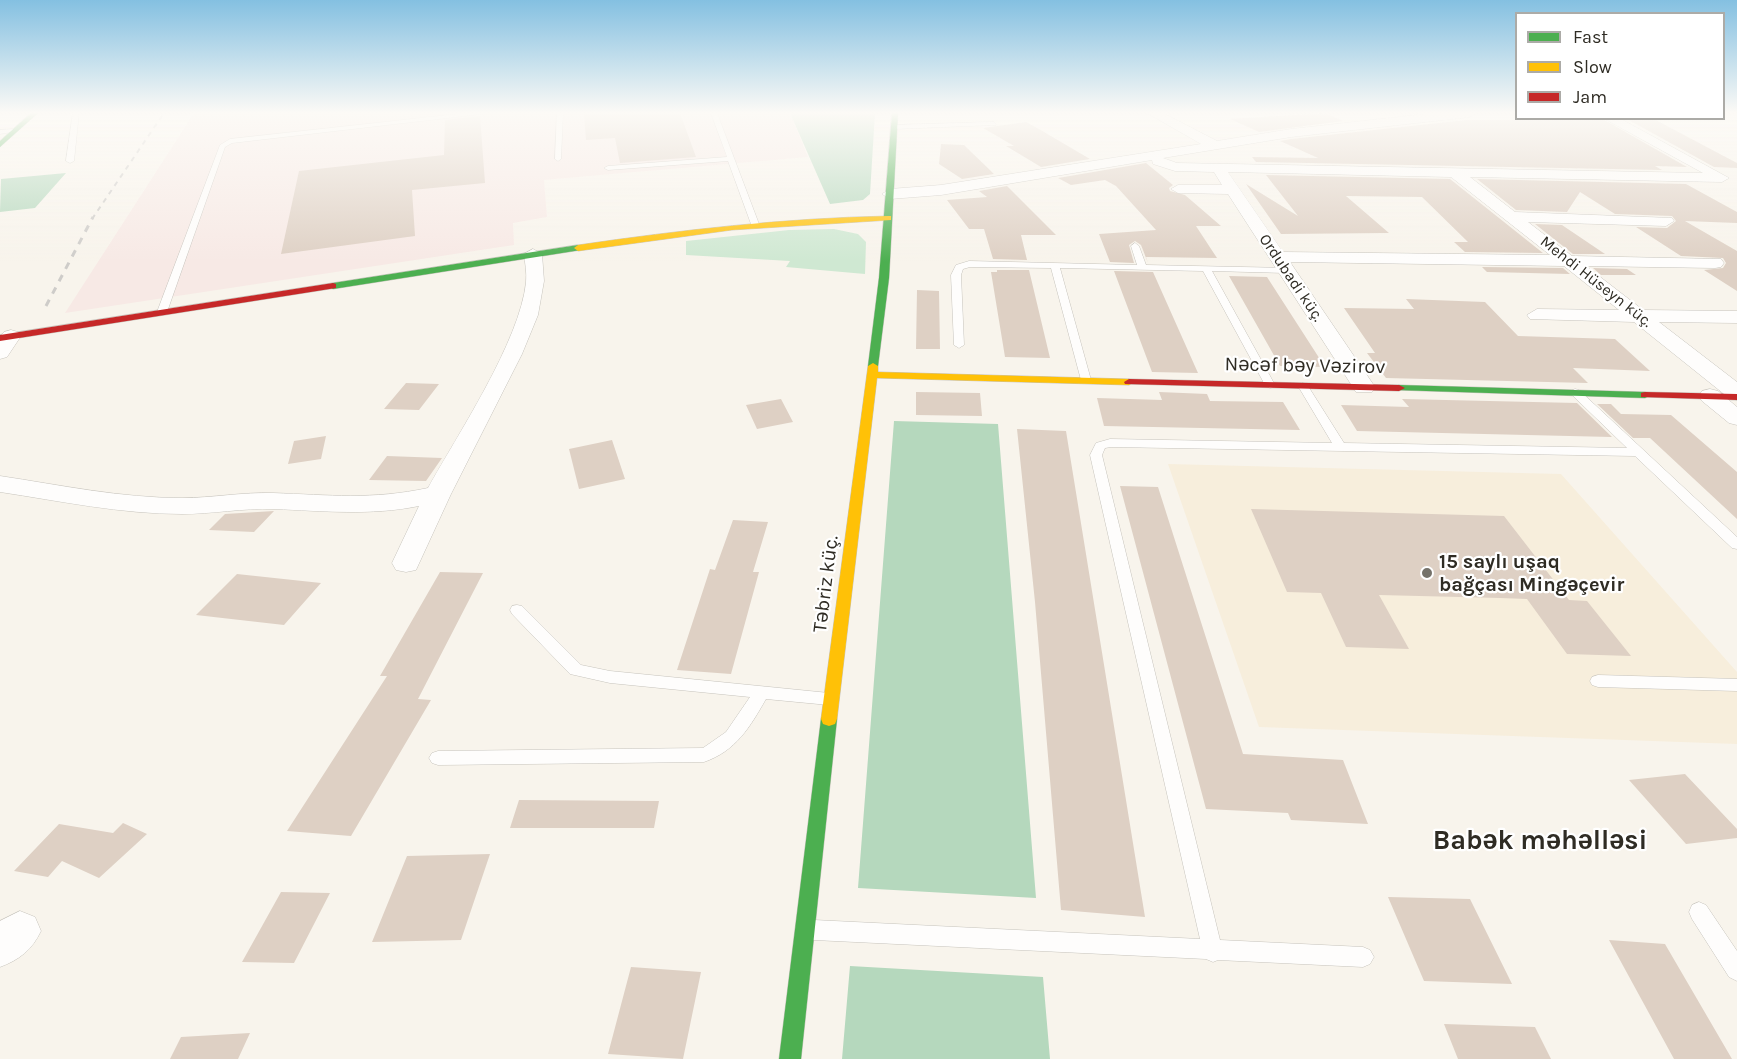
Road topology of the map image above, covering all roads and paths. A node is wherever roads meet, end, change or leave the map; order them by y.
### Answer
1 (216, 162) edge
2 (684, 162) edge
3 (732, 162) edge
4 (892, 162) edge
5 (1106, 162) edge
6 (1161, 162) edge
7 (1693, 162) edge
8 (608, 168) dead end
9 (1218, 168) junction
10 (1455, 172) junction
11 (1722, 178) junction
12 (1737, 186) edge
13 (1178, 189) dead end
14 (1232, 190) junction
15 (890, 194) junction
16 (1514, 217) junction
17 (888, 218) junction
18 (1666, 220) dead end
19 (755, 224) junction
20 (1135, 246) dead end
21 (533, 254) junction
22 (1568, 261) junction
23 (1715, 263) dead end
24 (1282, 264) junction
25 (1055, 266) junction
26 (1143, 268) junction
27 (1206, 269) junction
28 (162, 312) junction
29 (1537, 315) dead end
30 (1638, 315) junction
31 (1737, 317) edge
32 (4, 342) edge
33 (959, 345) dead end
34 (873, 375) junction
35 (1086, 380) junction
36 (1270, 385) junction
37 (1303, 386) junction
38 (1364, 387) junction
39 (1575, 392) junction
40 (1737, 395) edge
41 (1710, 396) junction
42 (1737, 418) edge
43 (1340, 447) junction
44 (1638, 452) junction
45 (0, 484) edge
46 (438, 494) junction
47 (1737, 545) edge
48 (406, 563) dead end
49 (517, 610) dead end
50 (1598, 681) dead end
51 (1737, 685) edge
52 (762, 692) junction
53 (831, 699) junction
54 (438, 758) dead end
55 (1700, 912) dead end
56 (806, 930) junction
57 (1213, 952) junction
58 (1363, 957) dead end
59 (1737, 970) edge
60 (790, 1059) edge

1 - 28 lane
2 - 8 lane
3 - 19 lane
4 - 15 main road, Təbriz küç.
5 - 15 street
6 - 9 street
7 - 11 street
9 - 10 street
9 - 14 street, Ordubadi küç.
10 - 11 street
10 - 16 street, Mehdi Hüseyn küç.
11 - 12 street
13 - 14 street
14 - 24 street, Ordubadi küç.
15 - 17 main road, Təbriz küç.
16 - 18 street
16 - 22 street, Mehdi Hüseyn küç.
17 - 19 main road
17 - 34 main road, Təbriz küç.
19 - 21 main road
20 - 26 lane
21 - 28 main road
21 - 46 street
22 - 23 street
22 - 24 street
22 - 30 street, Mehdi Hüseyn küç.
24 - 27 lane
24 - 38 street, Ordubadi küç.
25 - 26 lane
25 - 33 lane
25 - 35 lane
26 - 27 lane
27 - 36 lane
28 - 32 main road
29 - 30 street
30 - 31 street
30 - 40 street, Mehdi Hüseyn küç.
34 - 35 main road, Nəcəf bəy Vəzirov
34 - 53 main road, Təbriz küç.
35 - 36 main road, Nəcəf bəy Vəzirov
36 - 37 main road, Nəcəf bəy Vəzirov
37 - 38 main road, Nəcəf bəy Vəzirov
37 - 43 lane
38 - 39 main road, Nəcəf bəy Vəzirov
39 - 41 main road, Nəcəf bəy Vəzirov
39 - 44 lane
40 - 41 main road, Nəcəf bəy Vəzirov
41 - 42 street
43 - 44 lane
43 - 57 lane
44 - 47 lane
45 - 46 street
46 - 48 street
49 - 52 lane
50 - 51 lane
52 - 53 lane
52 - 54 lane
53 - 56 main road, Təbriz küç.
55 - 59 lane
56 - 57 lane
56 - 60 main road, Təbriz küç.
57 - 58 lane

